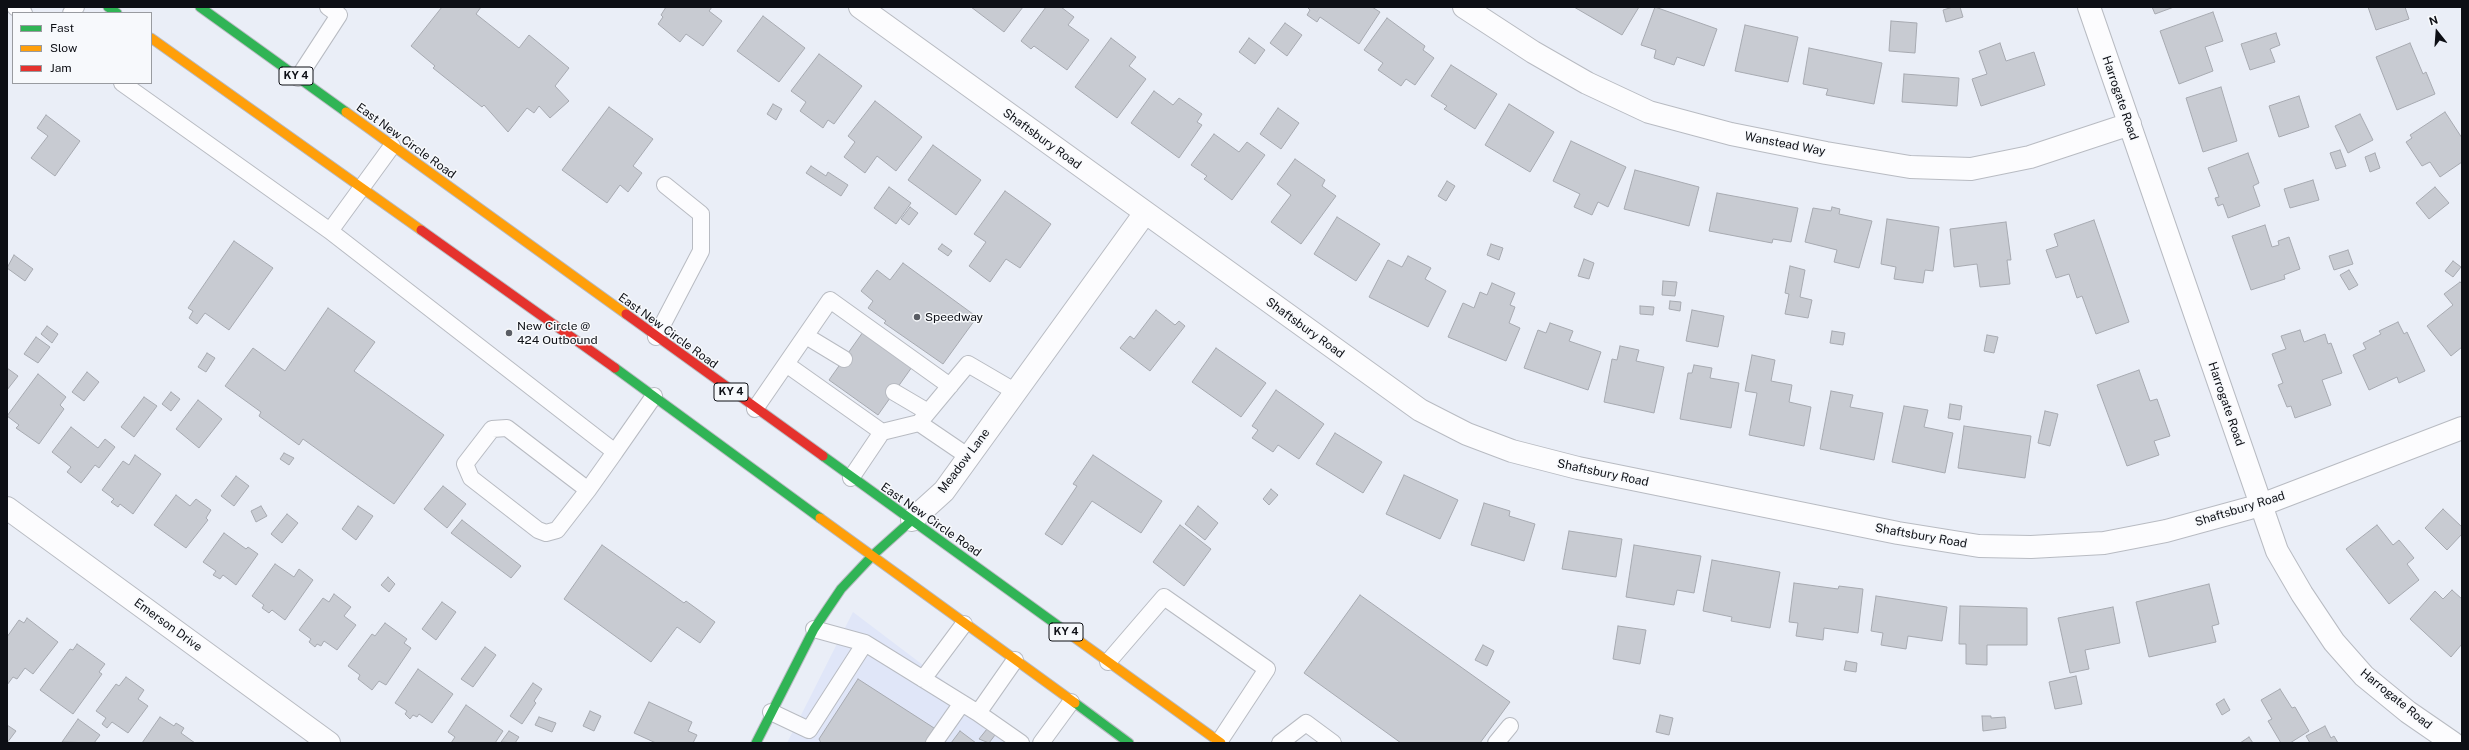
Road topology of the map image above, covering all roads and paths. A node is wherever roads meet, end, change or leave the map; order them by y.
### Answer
1 (200, 7) edge
2 (860, 7) edge
3 (1464, 7) edge
4 (2089, 7) edge
5 (337, 10) edge
6 (152, 39) edge
7 (298, 78) junction
8 (123, 84) edge
9 (2130, 124) junction
10 (392, 146) junction
11 (665, 185) dead end
12 (361, 188) junction
13 (1145, 213) junction
14 (330, 232) junction
15 (806, 336) junction
16 (656, 337) junction
17 (844, 358) dead end
18 (786, 364) junction
19 (950, 386) junction
20 (894, 392) dead end
21 (1016, 392) junction
22 (654, 396) junction
23 (755, 409) junction
24 (924, 418) junction
25 (2462, 428) edge
26 (882, 432) junction
27 (615, 452) junction
28 (969, 457) junction
29 (851, 478) junction
30 (588, 490) junction
31 (2261, 504) junction
32 (7, 508) edge
33 (912, 520) junction
34 (872, 555) junction
35 (964, 624) junction
36 (814, 629) junction
37 (865, 644) junction
38 (1015, 660) junction
39 (1108, 662) junction
40 (923, 679) junction
41 (1071, 702) junction
42 (962, 703) junction
43 (771, 712) junction
44 (978, 713) junction
45 (1510, 726) dead end
46 (808, 737) edge
47 (327, 742) edge
48 (2451, 742) edge
49 (756, 743) edge
50 (934, 743) edge
51 (1020, 743) edge
52 (1041, 743) edge
53 (1129, 743) edge
54 (1220, 743) edge
55 (1280, 743) edge
56 (1333, 743) edge
57 (1496, 743) edge

1 - 7 main road, East New Circle Road / KY 4
2 - 13 street, Shaftsbury Road
3 - 9 street, Wanstead Way
4 - 9 street, Harrogate Road
5 - 7 lane
6 - 12 main road
7 - 10 main road, East New Circle Road / KY 4
8 - 14 lane
9 - 31 street, Harrogate Road
10 - 12 lane
10 - 16 main road, East New Circle Road / KY 4
11 - 16 lane
12 - 14 lane
12 - 22 main road
13 - 21 street, Meadow Lane
13 - 31 street, Shaftsbury Road
14 - 27 lane
15 - 17 lane
15 - 18 lane
15 - 19 lane
16 - 23 main road, East New Circle Road / KY 4
18 - 23 lane
18 - 26 lane
19 - 21 lane
19 - 24 lane
20 - 24 lane
21 - 28 street, Meadow Lane
22 - 27 lane
22 - 34 main road
23 - 29 main road, East New Circle Road / KY 4
24 - 26 lane
24 - 28 lane
25 - 31 street, Shaftsbury Road
26 - 29 lane
27 - 30 lane
28 - 33 street, Meadow Lane
29 - 33 main road, East New Circle Road / KY 4
30 - 30 lane
31 - 48 street, Harrogate Road
32 - 47 street, Emerson Drive
33 - 34 main road, Meadow Lane
33 - 39 main road, East New Circle Road / KY 4
34 - 35 main road
34 - 36 main road, Meadow Lane
35 - 38 main road
35 - 40 lane
36 - 37 lane
36 - 43 main road, Meadow Lane
37 - 40 lane
37 - 46 lane
38 - 41 main road
38 - 44 lane
39 - 54 main road, East New Circle Road / KY 4
39 - 54 lane
40 - 42 lane
41 - 52 lane
41 - 53 main road
42 - 44 lane
42 - 50 lane
43 - 46 lane
43 - 49 main road, Meadow Lane
44 - 51 lane
45 - 57 lane
55 - 56 lane

